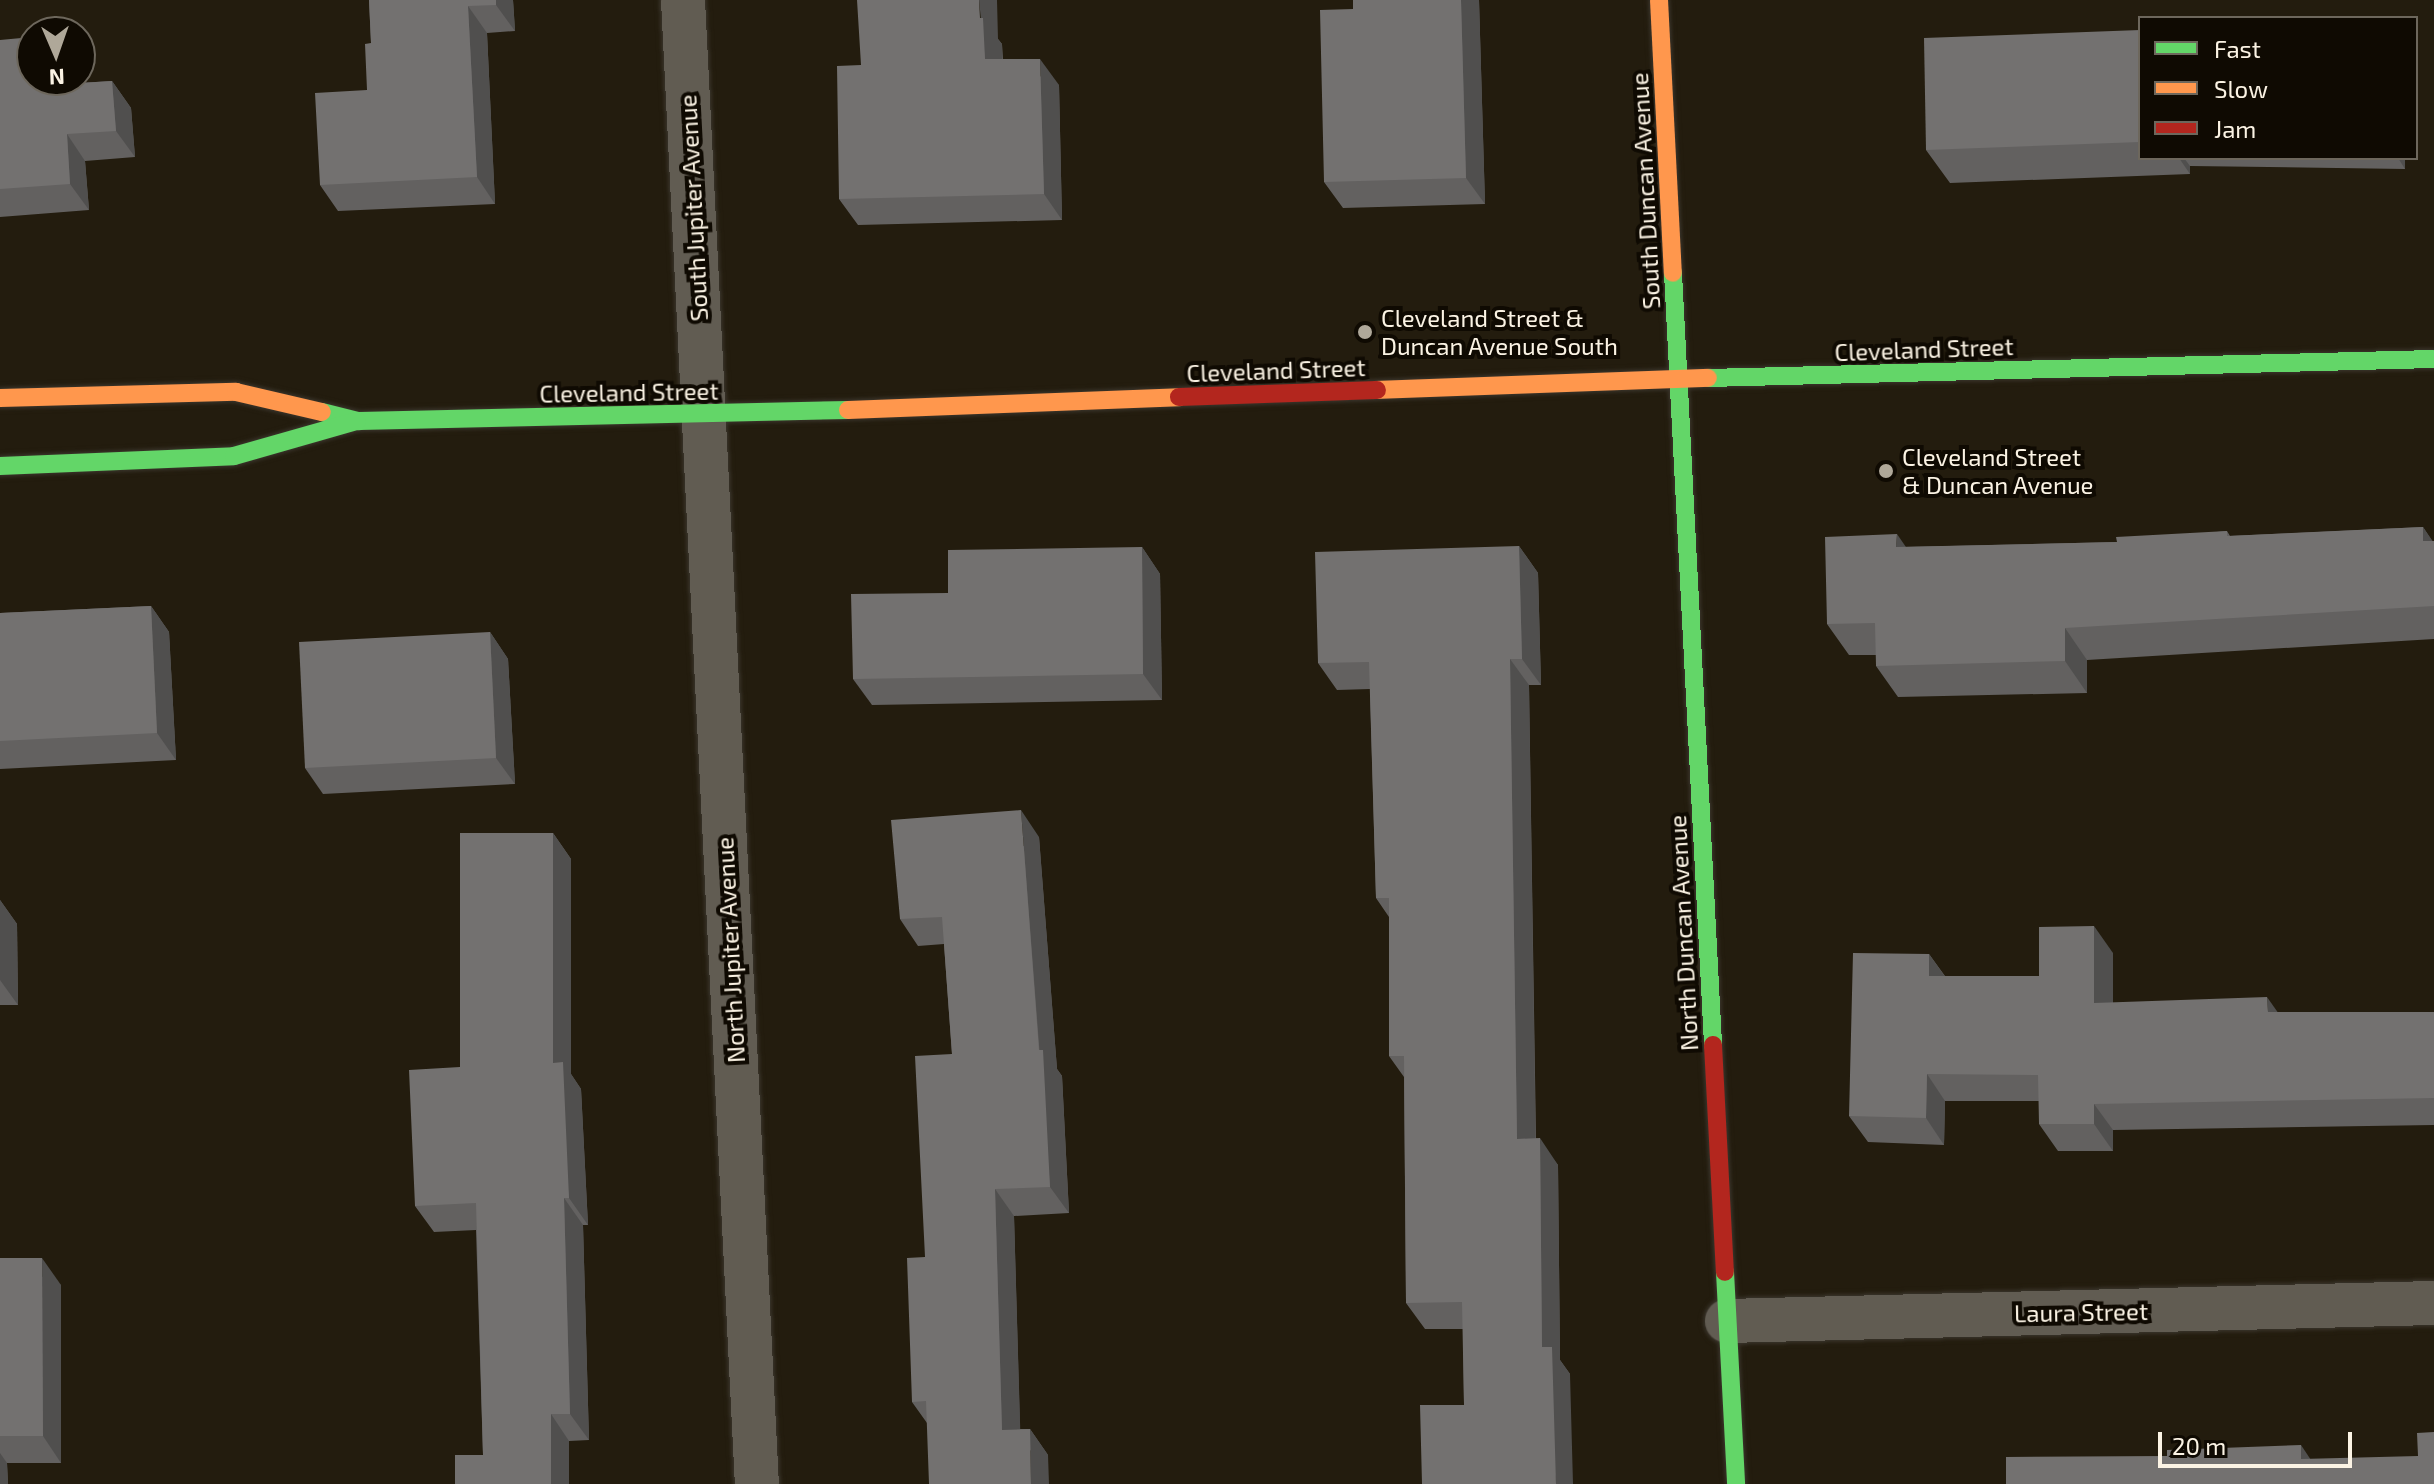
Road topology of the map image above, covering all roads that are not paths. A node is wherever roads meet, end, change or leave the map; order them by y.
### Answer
1 (683, 0) edge
2 (1659, 0) edge
3 (2434, 359) edge
4 (1679, 379) junction
5 (0, 398) edge
6 (704, 415) junction
7 (359, 421) junction
8 (0, 466) edge
9 (2434, 1303) edge
10 (1727, 1321) junction
11 (757, 1484) edge
12 (1736, 1484) edge

1 - 6 street, South Jupiter Avenue
2 - 4 street, South Duncan Avenue
3 - 4 street, Cleveland Street
4 - 6 street, Cleveland Street
4 - 10 street, North Duncan Avenue
5 - 7 street, Cleveland Street
6 - 7 street, Cleveland Street
6 - 11 street, North Jupiter Avenue
7 - 8 street, Cleveland Street
9 - 10 street, Laura Street
10 - 12 street, North Duncan Avenue

